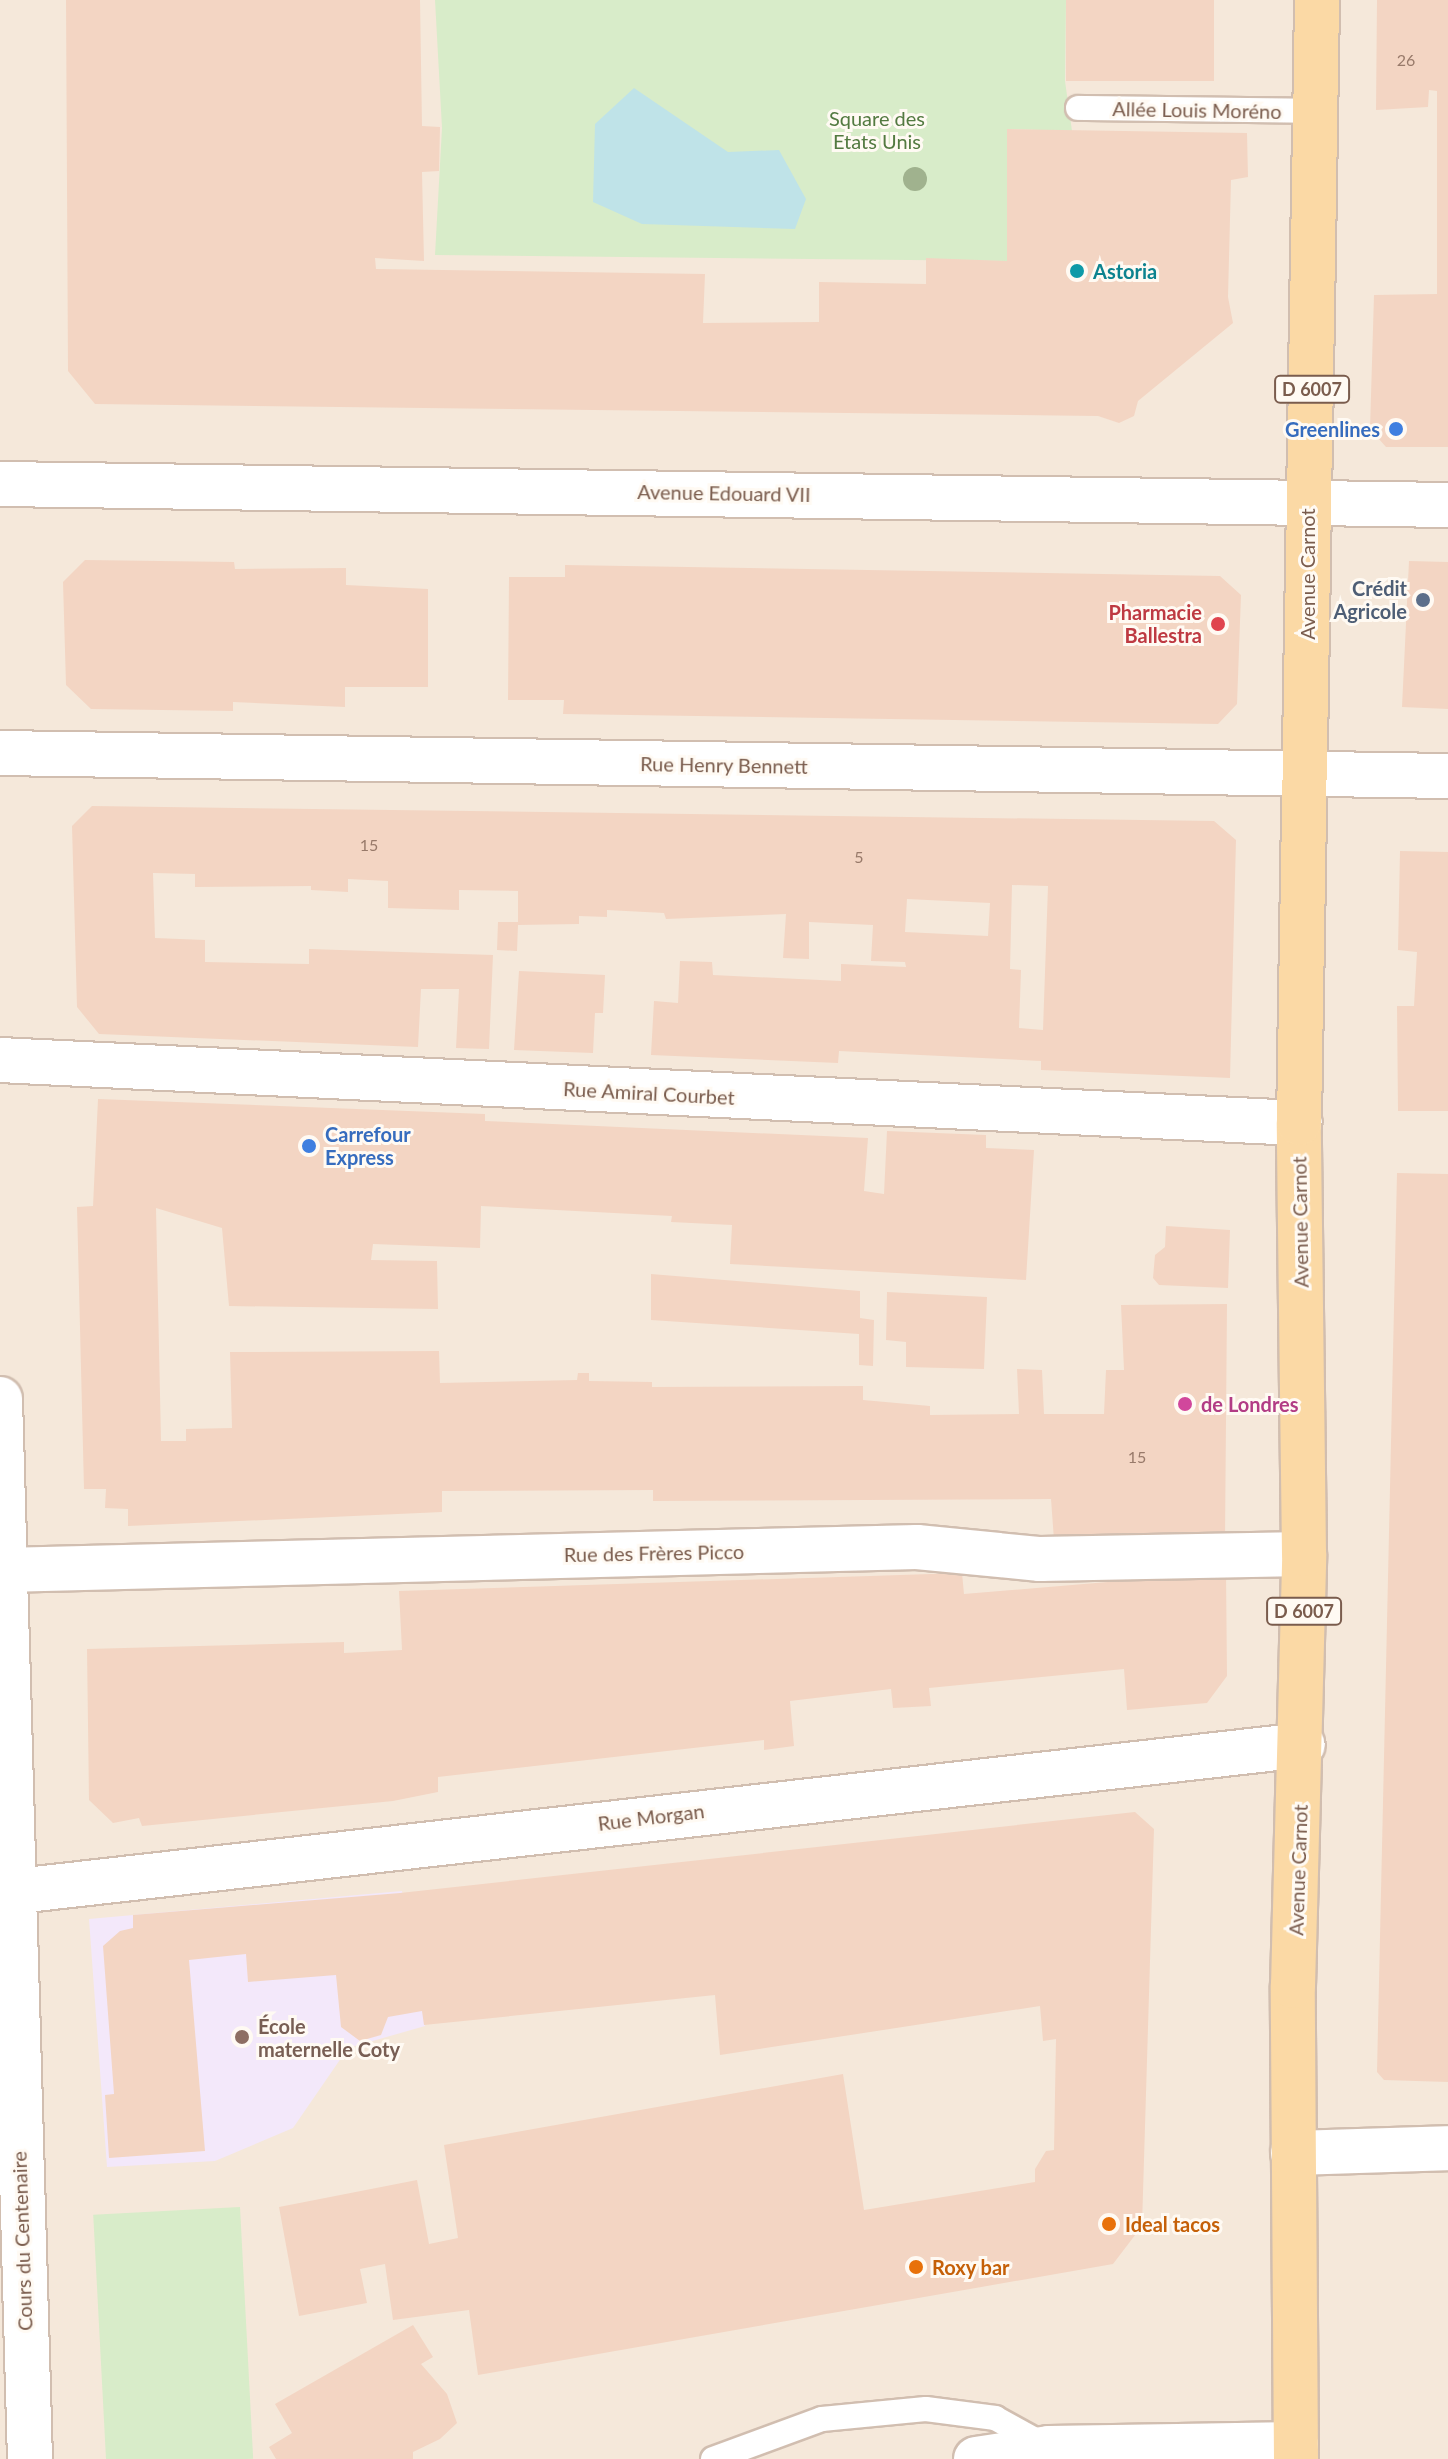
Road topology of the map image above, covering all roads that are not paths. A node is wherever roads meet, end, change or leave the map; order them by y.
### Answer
1 (1317, 0) edge
2 (1078, 108) dead end
3 (1316, 111) junction
4 (0, 484) edge
5 (1308, 501) junction
6 (1448, 505) edge
7 (0, 753) edge
8 (1448, 776) edge
9 (1306, 778) junction
10 (0, 1060) edge
11 (1299, 1123) junction
12 (0, 1399) edge
13 (1304, 1554) junction
14 (4, 1570) junction
15 (1303, 1745) junction
16 (5, 1892) edge
17 (1448, 2148) edge
18 (1293, 2153) junction
19 (1049, 2448) junction
20 (1296, 2452) edge
21 (988, 2457) edge
22 (30, 2459) edge
23 (713, 2459) edge

1 - 3 main road, Avenue Carnot / D 6007
2 - 3 lane, Allée Louis Moréno
3 - 5 main road, Avenue Carnot / D 6007
4 - 5 street, Avenue Edouard VII
5 - 6 street, Avenue Edouard VII
5 - 9 main road, Avenue Carnot / D 6007
7 - 9 street, Rue Henry Bennett
8 - 9 street, Rue Henry Bennett
9 - 11 main road, Avenue Carnot / D 6007
10 - 11 street, Rue Amiral Courbet
11 - 13 main road, Avenue Carnot / D 6007
12 - 14 street, Cours du Centenaire
13 - 14 street, Rue des Frères Picco
13 - 15 main road, Avenue Carnot / D 6007
14 - 16 street, Cours du Centenaire
15 - 16 street, Rue Morgan
15 - 18 main road, Avenue Carnot / D 6007
16 - 22 street, Cours du Centenaire
17 - 18 street
18 - 20 main road, Avenue Carnot / D 6007
19 - 20 street
19 - 21 street
19 - 23 lane

